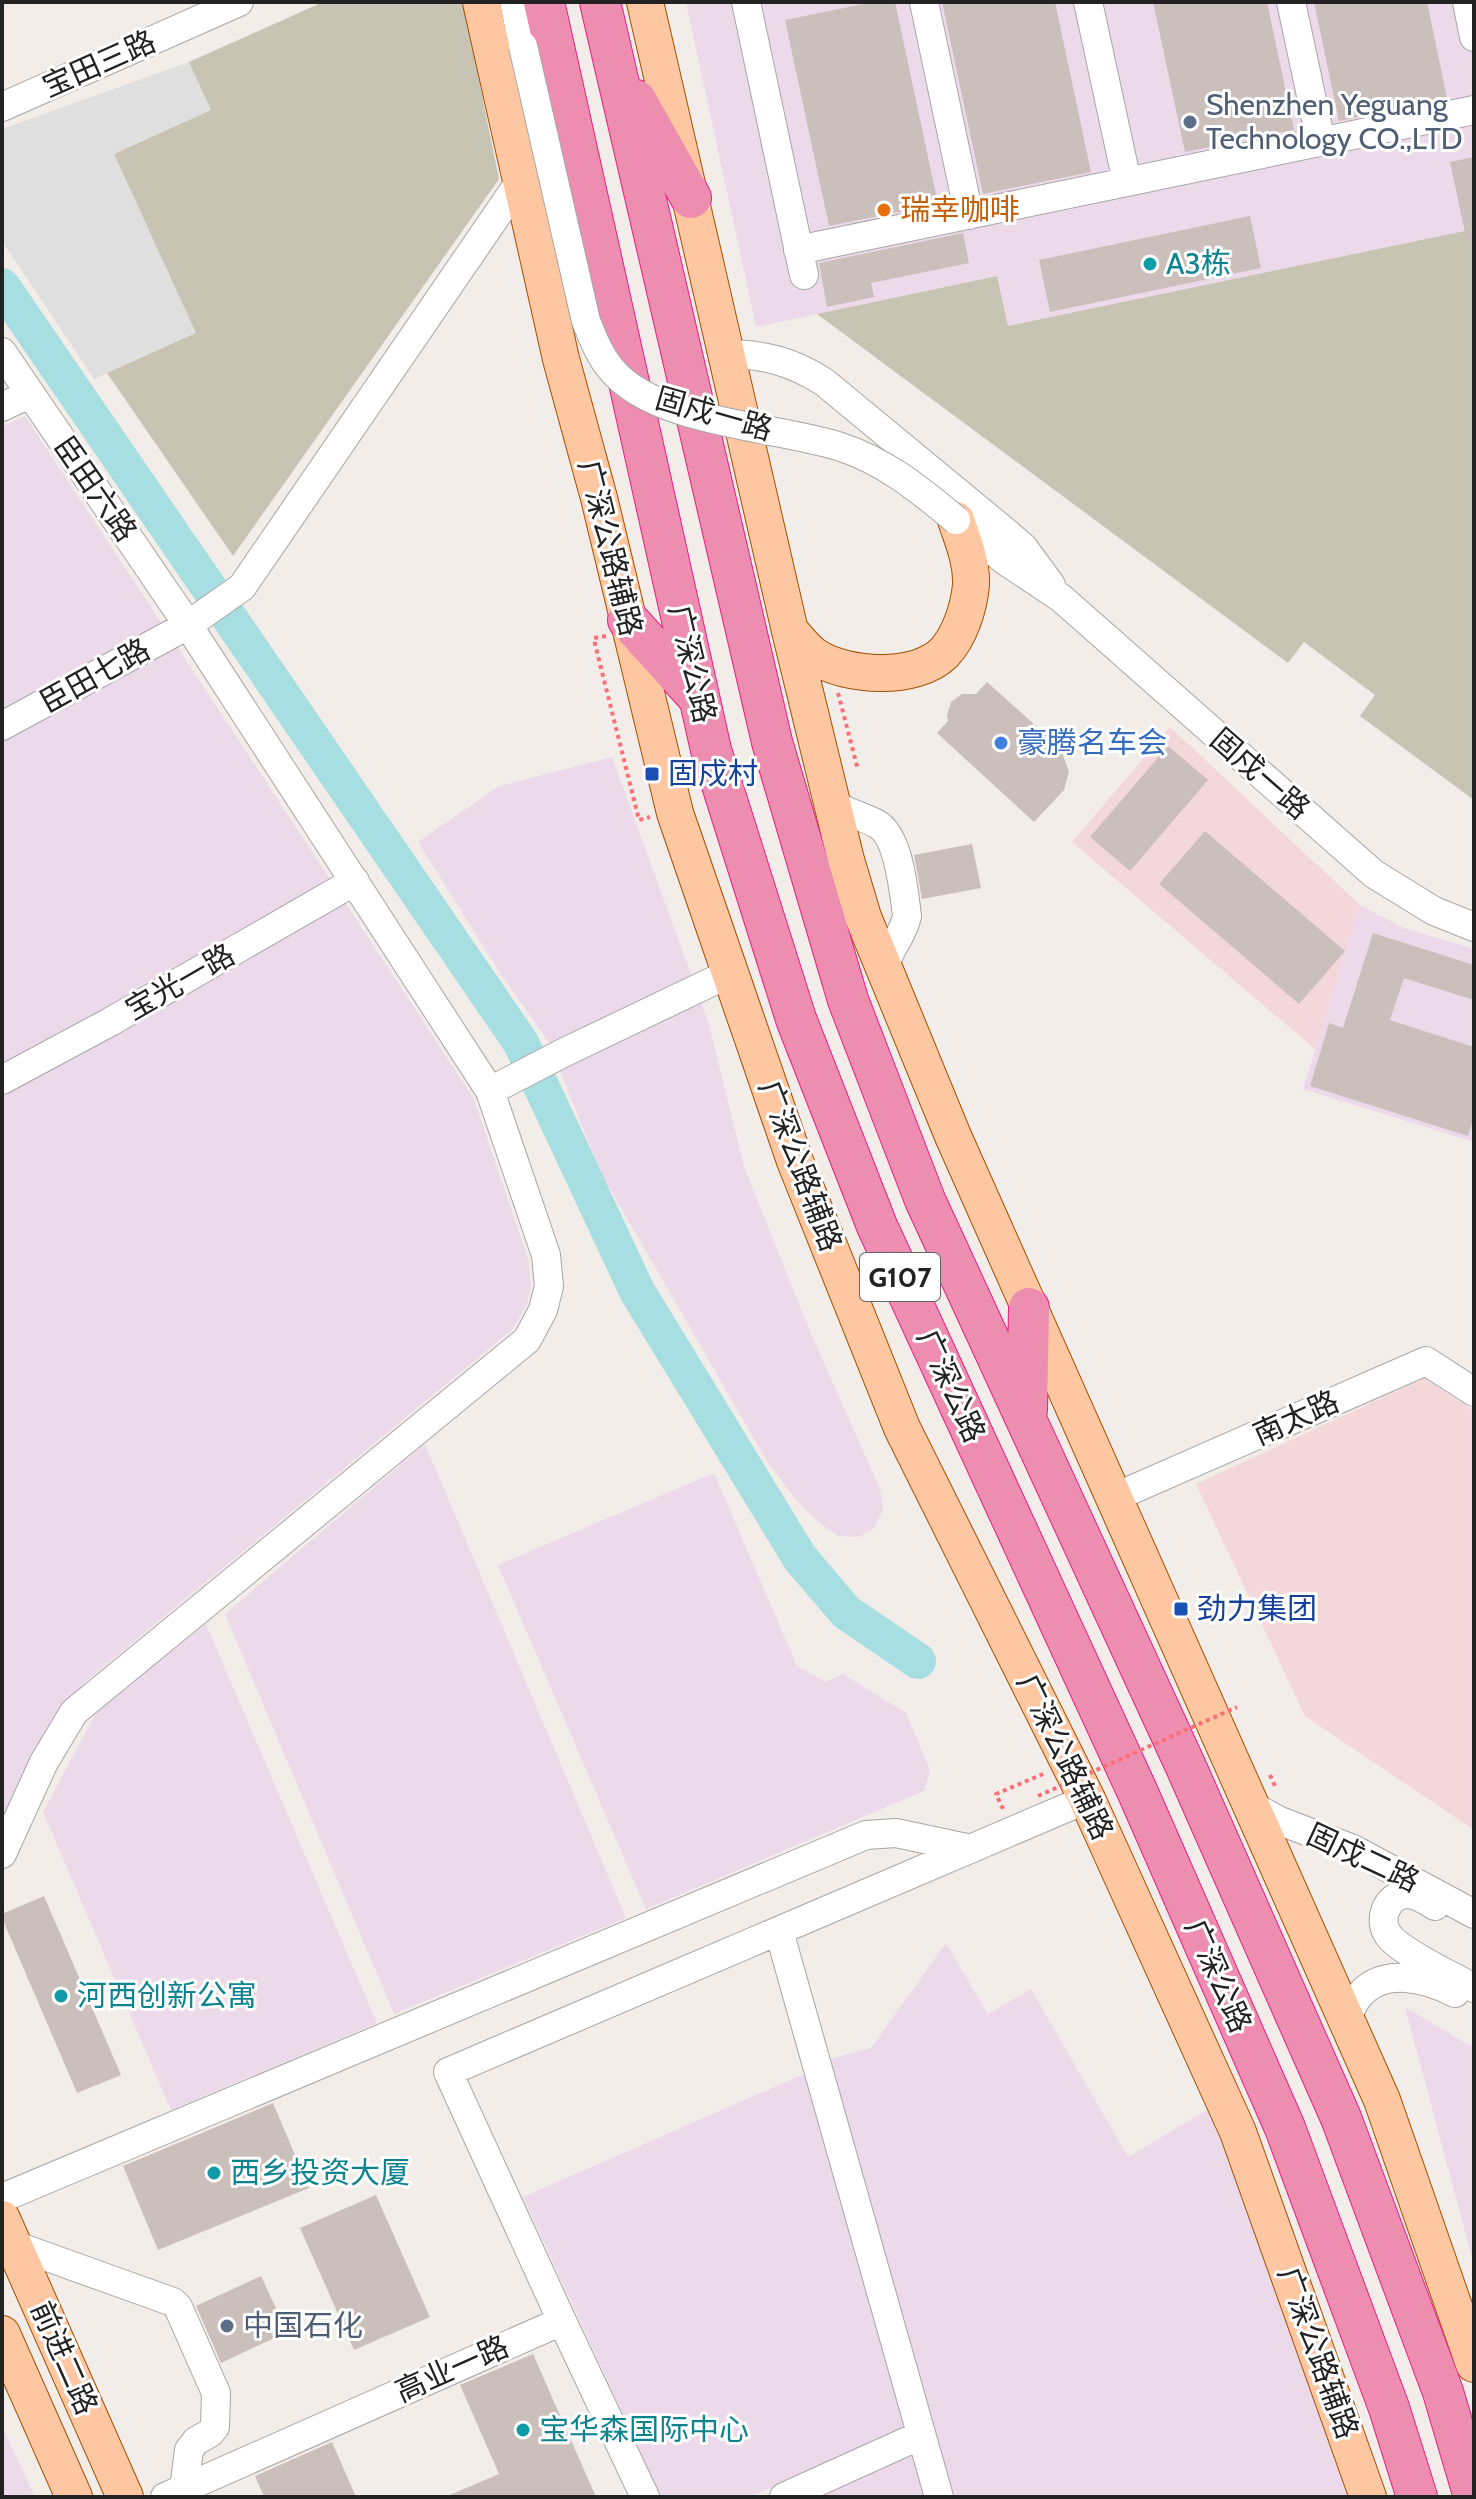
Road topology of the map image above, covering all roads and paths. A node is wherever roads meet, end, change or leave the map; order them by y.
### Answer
1 (239, 2) edge
2 (481, 2) edge
3 (514, 2) edge
4 (544, 2) edge
5 (600, 2) edge
6 (645, 2) edge
7 (746, 2) edge
8 (924, 2) edge
9 (1088, 2) edge
10 (1291, 2) edge
11 (1467, 2) edge
12 (1474, 37) edge
13 (613, 59) junction
14 (2, 107) edge
15 (1474, 110) edge
16 (1321, 142) junction
17 (521, 180) junction
18 (1127, 182) junction
19 (691, 198) junction
20 (969, 215) junction
21 (2, 352) edge
22 (727, 354) junction
23 (29, 394) junction
24 (2, 407) edge
25 (956, 520) junction
26 (1061, 598) junction
27 (628, 620) junction
28 (188, 625) junction
29 (790, 631) junction
30 (595, 644) dead end
31 (838, 691) dead end
32 (700, 700) junction
33 (2, 726) edge
34 (858, 770) dead end
35 (832, 803) junction
36 (639, 815) dead end
37 (355, 881) junction
38 (1474, 927) edge
39 (884, 971) junction
40 (730, 973) junction
41 (2, 1080) edge
42 (490, 1091) junction
43 (1029, 1308) junction
44 (1474, 1392) edge
45 (1027, 1422) junction
46 (1113, 1498) junction
47 (1237, 1707) dead end
48 (1053, 1770) dead end
49 (1087, 1799) junction
50 (1027, 1801) dead end
51 (1250, 1805) junction
52 (1016, 1806) dead end
53 (971, 1849) junction
54 (2, 1854) edge
55 (1474, 1914) edge
56 (1474, 1929) edge
57 (779, 1931) junction
58 (1474, 1988) edge
59 (1474, 2003) edge
60 (1346, 2019) junction
61 (2, 2198) edge
62 (8, 2232) edge
63 (562, 2321) junction
64 (2, 2334) edge
65 (1474, 2364) edge
66 (921, 2435) junction
67 (174, 2493) edge
68 (74, 2497) edge
69 (125, 2497) edge
70 (645, 2497) edge
71 (784, 2497) edge
72 (939, 2497) edge
73 (1368, 2497) edge
74 (1417, 2497) edge
75 (1474, 2497) edge

1 - 14 street, 宝田三路
2 - 17 main road, 广深公路辅路
3 - 25 street, 固戍一路, bridge
4 - 32 highway, 广深公路 / G107
5 - 13 highway, 广深公路 / G107
6 - 19 main road
7 - 20 street
8 - 20 street
9 - 18 street
10 - 16 street
11 - 12 street
13 - 19 highway
13 - 45 highway, 广深公路 / G107
15 - 16 street
16 - 18 street
17 - 27 main road, 广深公路辅路
17 - 28 street, 臣田七路
18 - 20 street
19 - 22 main road
21 - 23 street, 臣田六路
22 - 26 street, 固戍一路
22 - 29 main road
23 - 24 street
23 - 28 street, 臣田六路
25 - 26 street, 固戍一路
25 - 29 main road
26 - 38 street, 固戍一路
27 - 32 highway
27 - 40 main road, 广深公路辅路
28 - 33 street, 臣田七路
28 - 37 street, 臣田六路
29 - 35 main road
30 - 36 path
31 - 34 path
32 - 74 highway, 广深公路 / G107
35 - 39 main road
35 - 39 street
37 - 41 street, 宝光一路
37 - 42 street, 臣田六路
39 - 43 main road
40 - 42 street
40 - 49 main road, 广深公路辅路
42 - 54 street, 臣田六路
43 - 45 highway
43 - 46 main road
44 - 46 street, 南太路
45 - 75 highway, 广深公路 / G107
46 - 51 main road
47 - 50 path, bridge
48 - 52 path
49 - 53 street
49 - 73 main road, 广深公路辅路
51 - 55 street, 固戍二路
51 - 60 main road
53 - 57 street
53 - 61 street
56 - 58 street
57 - 63 street
57 - 66 street
59 - 60 street
60 - 65 main road
62 - 67 street
62 - 69 main road, 前进二路
63 - 67 street, 高业一路
63 - 70 street
64 - 68 main road, 前进二路
66 - 71 street
66 - 72 street

